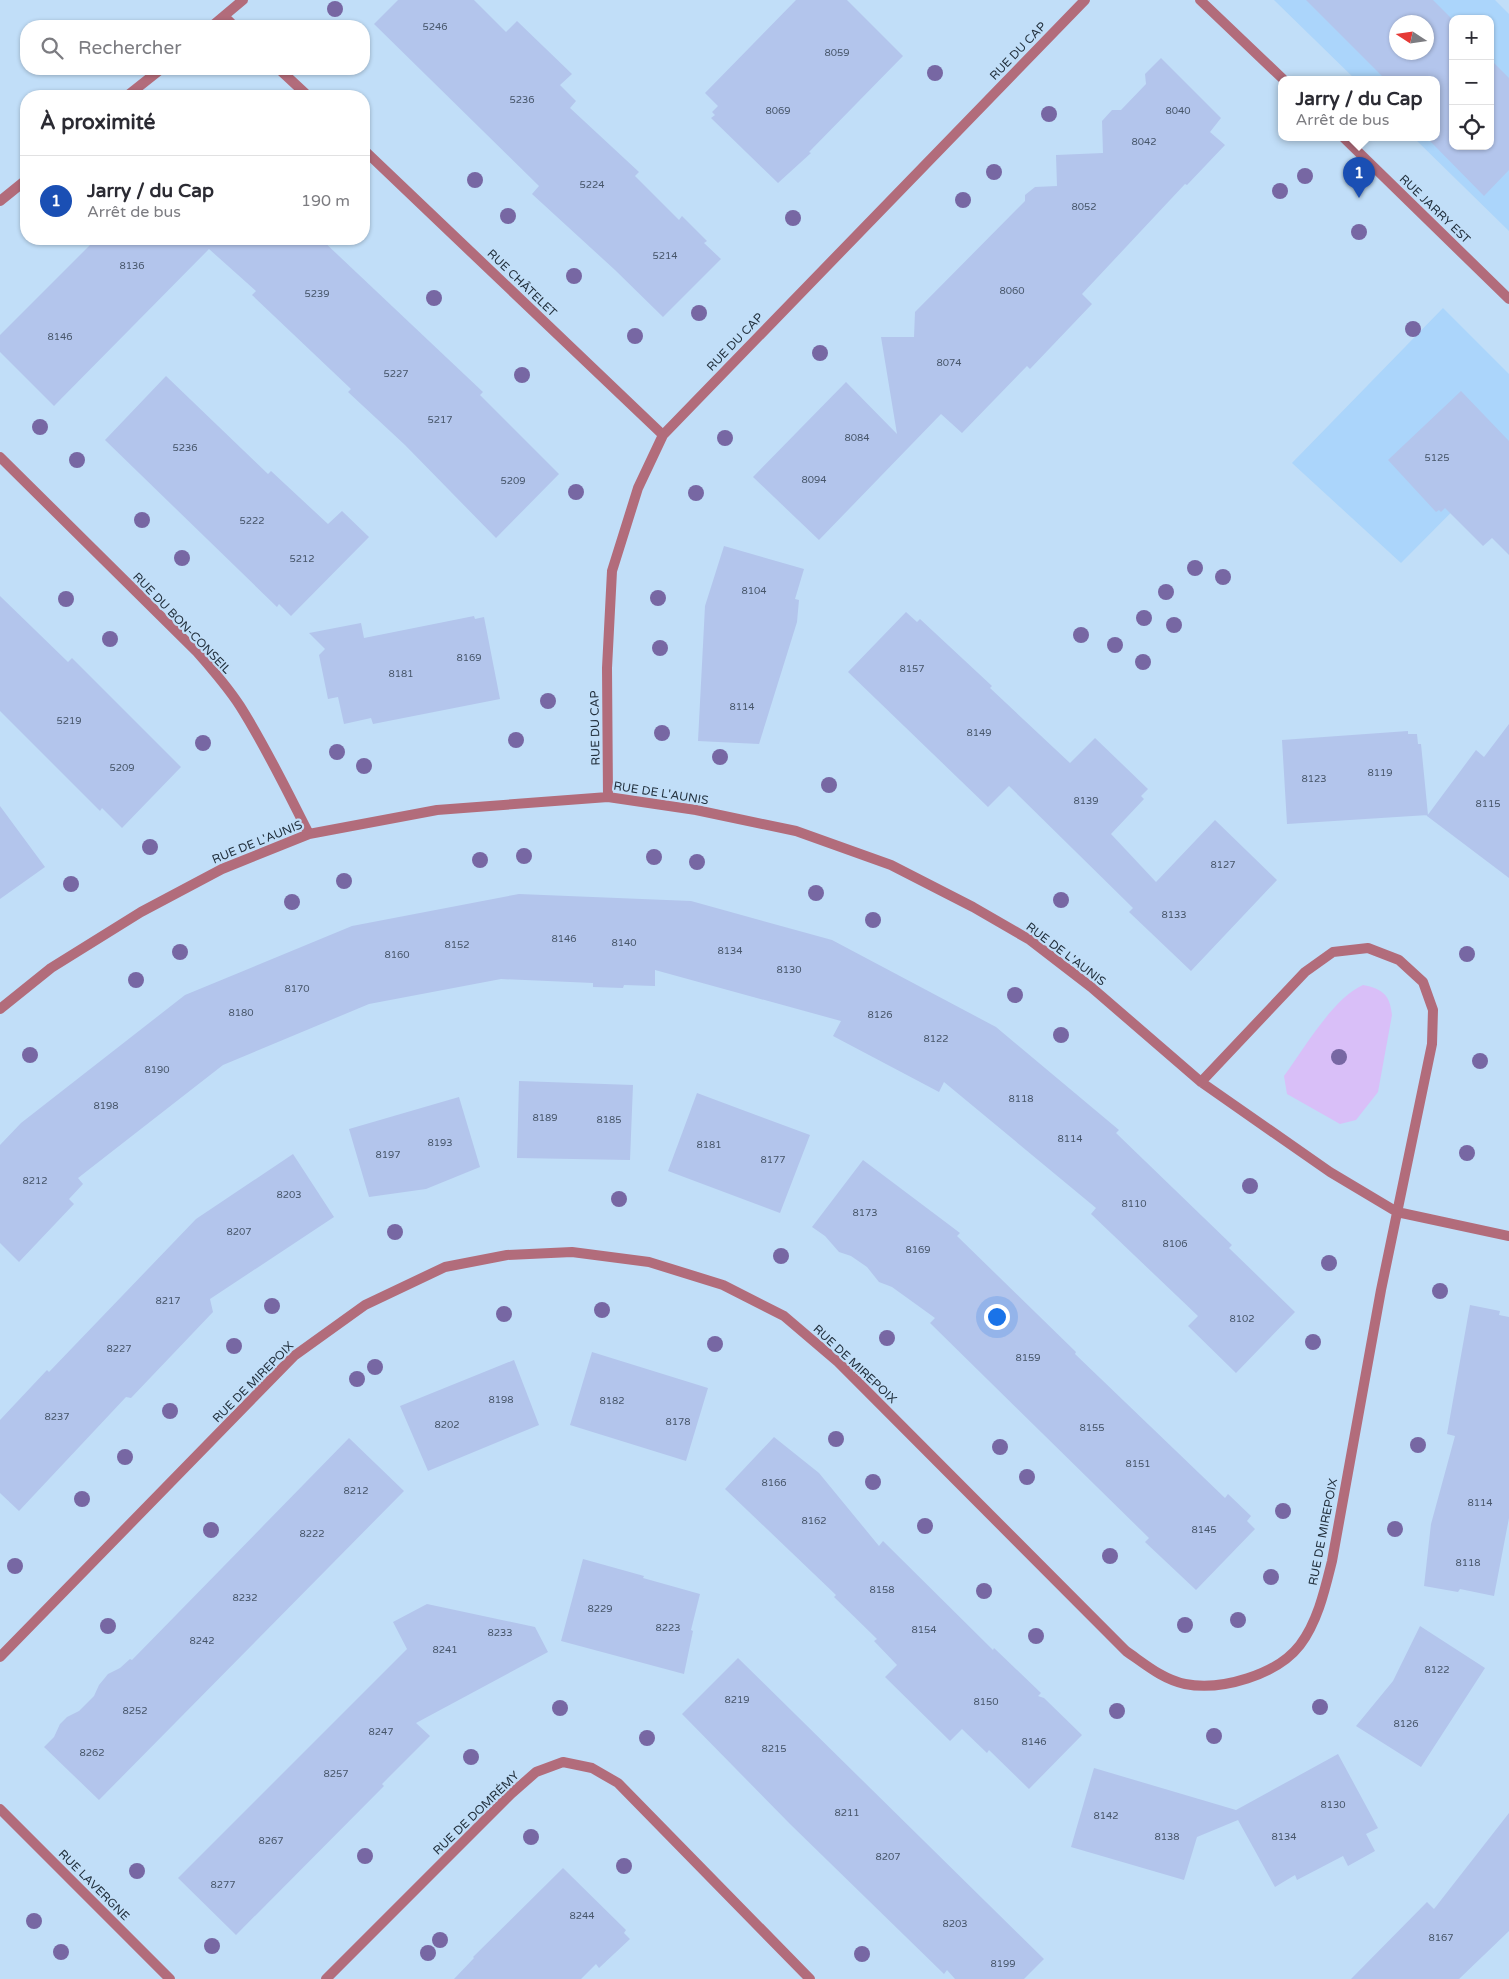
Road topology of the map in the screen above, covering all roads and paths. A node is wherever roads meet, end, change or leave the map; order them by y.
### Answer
1 (242, 0) edge
2 (1085, 0) edge
3 (1200, 0) edge
4 (224, 16) junction
5 (219, 20) edge
6 (228, 20) edge
7 (153, 75) edge
8 (285, 75) edge
9 (1280, 76) edge
10 (135, 90) edge
11 (302, 90) edge
12 (1347, 141) edge
13 (370, 156) edge
14 (20, 185) edge
15 (0, 201) edge
16 (1509, 299) edge
17 (663, 434) junction
18 (0, 457) edge
19 (608, 797) junction
20 (309, 834) junction
21 (0, 1009) edge
22 (1201, 1082) junction
23 (1397, 1212) junction
24 (1509, 1236) edge
25 (0, 1656) edge
26 (0, 1809) edge
27 (170, 1979) edge
28 (326, 1979) edge
29 (810, 1979) edge

1 - 4 street
2 - 17 street, RUE DU CAP
3 - 9 street
4 - 5 street
4 - 6 street
7 - 10 street
8 - 11 street
12 - 16 street, RUE JARRY EST
13 - 17 street, RUE CHÂTELET
14 - 15 street
17 - 19 street, RUE DU CAP
18 - 20 street, RUE DU BON-CONSEIL
19 - 20 street, RUE DE L'AUNIS
19 - 22 street, RUE DE L'AUNIS
20 - 21 street, RUE DE L'AUNIS
22 - 23 street, RUE DE L'AUNIS
22 - 23 street
23 - 24 street, RUE DE L'AUNIS
23 - 25 street, RUE DE MIREPOIX
26 - 27 street, RUE LAVERGNE
28 - 29 street, RUE DE DOMRÉMY

